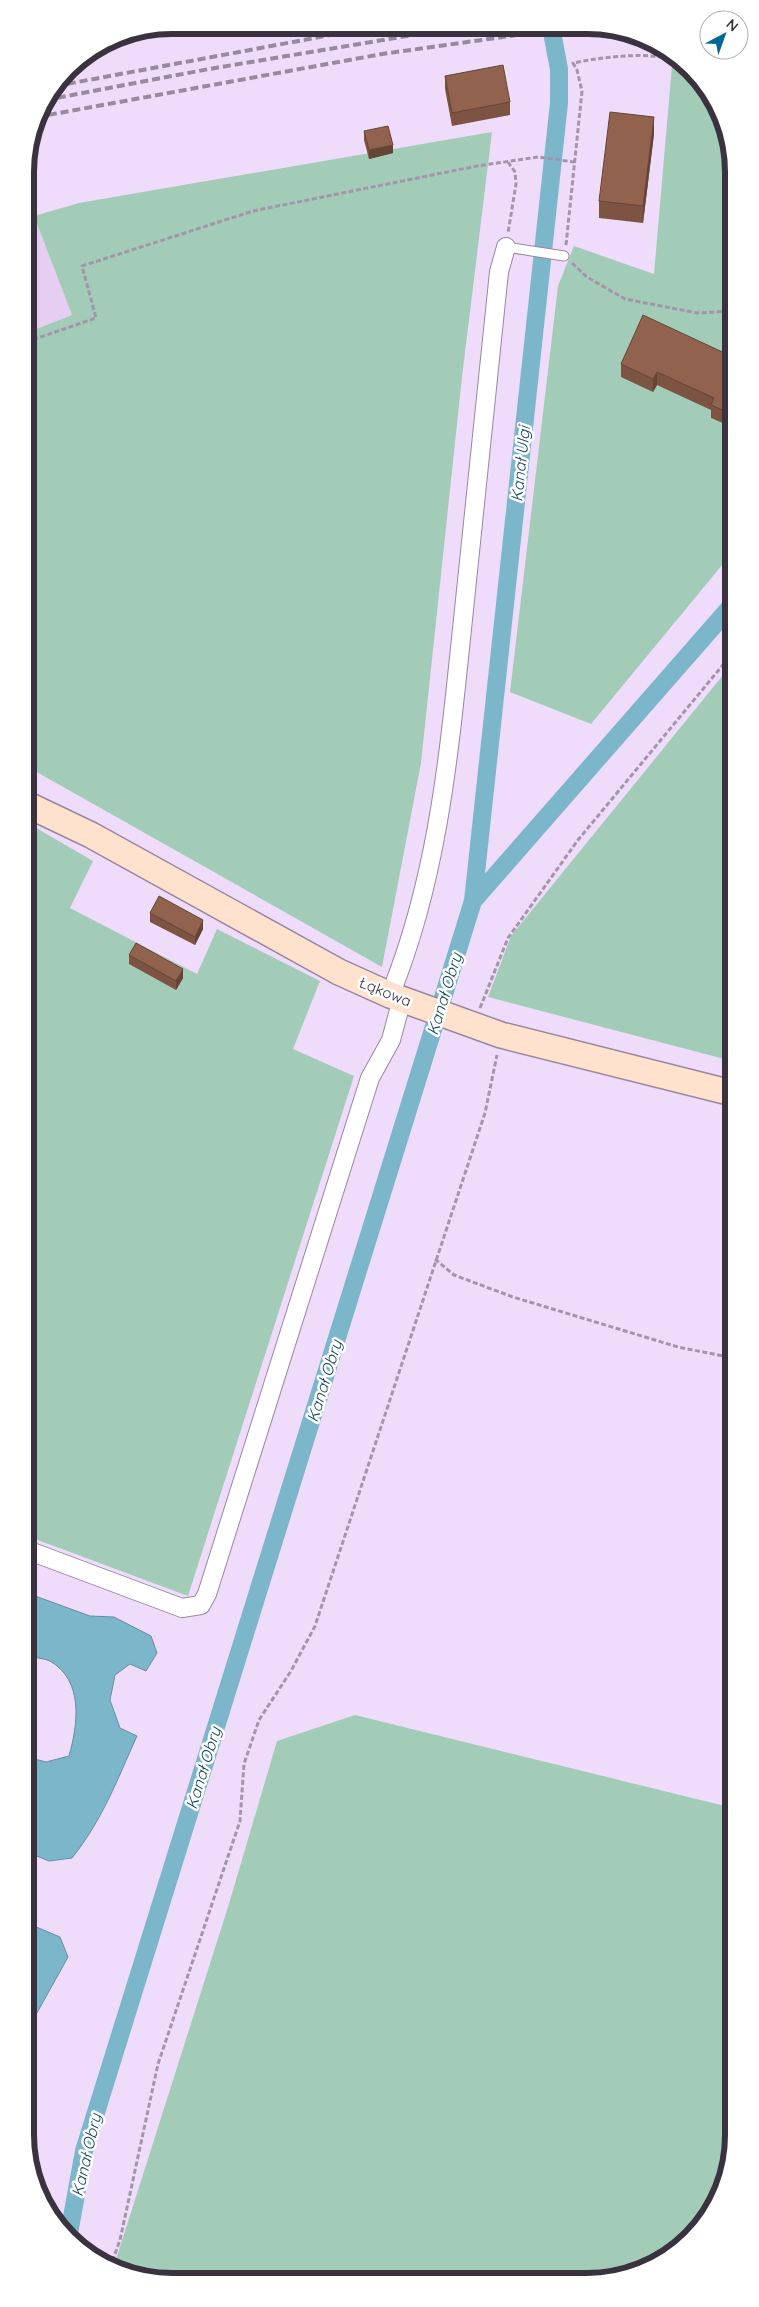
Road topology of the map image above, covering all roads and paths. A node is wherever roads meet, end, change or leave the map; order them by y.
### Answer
1 (661, 55) edge
2 (508, 162) junction
3 (574, 162) junction
4 (506, 246) junction
5 (560, 256) junction
6 (725, 311) edge
7 (34, 339) edge
8 (725, 662) edge
9 (34, 790) edge
10 (34, 808) edge
11 (91, 835) junction
12 (400, 999) junction
13 (472, 1025) junction
14 (501, 1035) junction
15 (725, 1091) edge
16 (435, 1259) junction
17 (725, 1356) edge
18 (34, 1553) edge
19 (113, 2260) edge

1 - 3 path
2 - 3 path
2 - 4 path
2 - 7 path
3 - 5 path
4 - 5 lane
4 - 12 street
5 - 6 path
8 - 13 path
9 - 11 street, Łąkowa
10 - 11 street, Łąkowa
11 - 12 street, Łąkowa
12 - 13 street, Łąkowa
12 - 18 street
13 - 14 street, Łąkowa
14 - 15 street, Łąkowa
14 - 16 path
16 - 17 path
16 - 19 path

